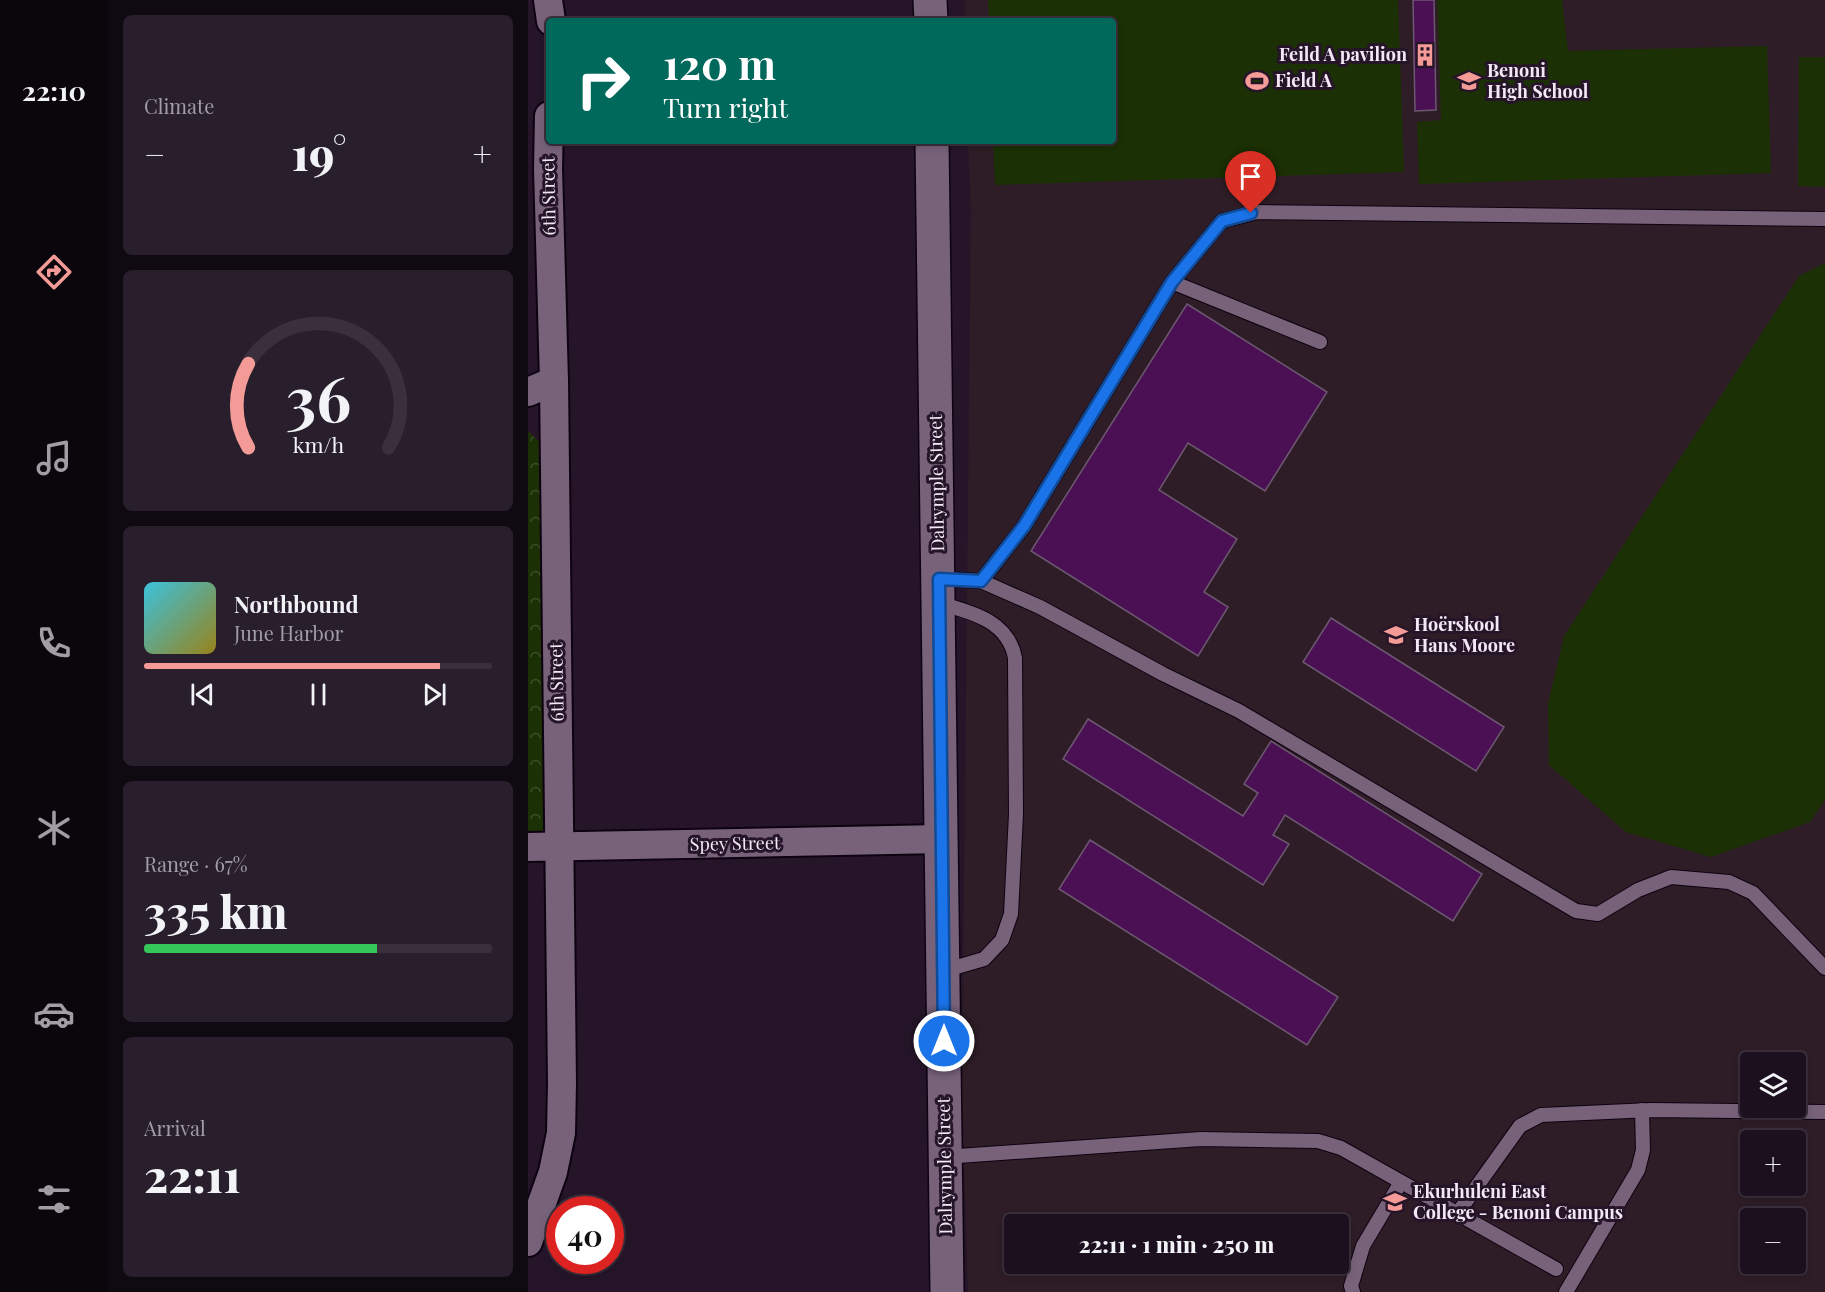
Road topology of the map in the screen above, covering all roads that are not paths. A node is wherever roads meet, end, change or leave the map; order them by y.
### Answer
1 (548, 0) edge
2 (930, 0) edge
3 (551, 18) edge
4 (931, 18) edge
5 (548, 144) edge
6 (932, 144) edge
7 (1825, 219) edge
8 (1172, 282) junction
9 (1320, 342) dead end
10 (554, 381) junction
11 (528, 392) edge
12 (981, 581) junction
13 (939, 591) junction
14 (942, 839) junction
15 (528, 847) edge
16 (559, 848) junction
17 (1825, 968) edge
18 (943, 971) junction
19 (1642, 1110) junction
20 (1825, 1112) edge
21 (944, 1157) junction
22 (1401, 1182) junction
23 (1457, 1214) junction
24 (528, 1242) edge
25 (1556, 1269) dead end
26 (947, 1292) edge
27 (1353, 1292) edge
28 (1566, 1292) edge

1 - 3 street
2 - 4 street
5 - 10 street, 6th Street
6 - 13 street, Dalrymple Street
7 - 8 lane
8 - 9 lane
8 - 12 lane
10 - 11 street
10 - 16 street, 6th Street
12 - 13 lane
12 - 17 lane
13 - 14 street, Dalrymple Street
13 - 18 lane
14 - 16 street, Spey Street
14 - 18 street, Dalrymple Street
15 - 16 street, Spey Street
16 - 24 street, 6th Street
18 - 21 street, Dalrymple Street
19 - 20 lane
19 - 23 lane
19 - 28 lane
21 - 22 lane
21 - 26 street, Dalrymple Street
22 - 23 lane
22 - 27 lane
23 - 25 lane

